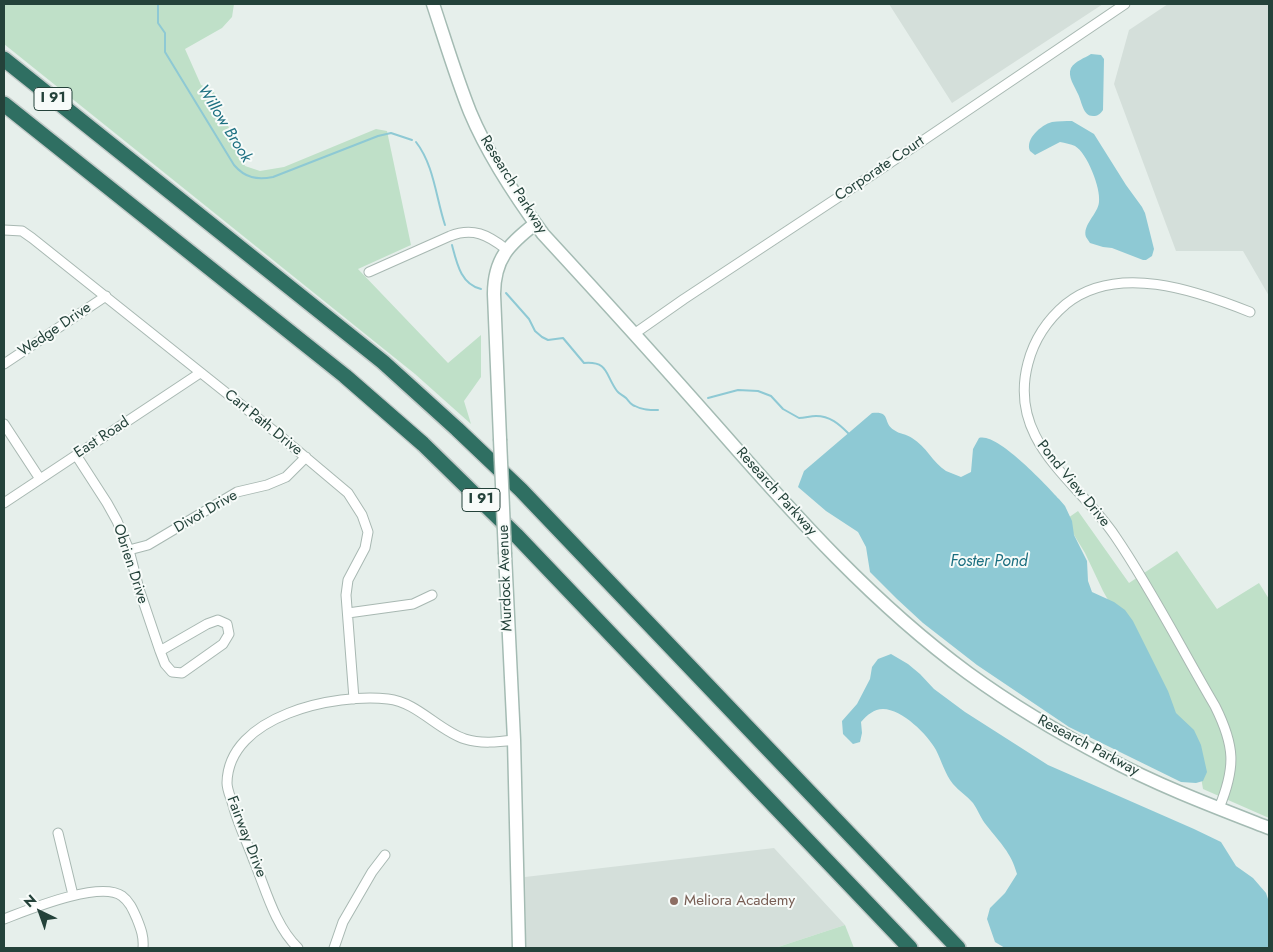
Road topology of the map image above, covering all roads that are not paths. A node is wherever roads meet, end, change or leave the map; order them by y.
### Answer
1 (433, 4) edge
2 (1125, 4) edge
3 (4, 60) edge
4 (4, 104) edge
5 (535, 224) junction
6 (4, 230) edge
7 (506, 249) junction
8 (369, 272) dead end
9 (106, 296) junction
10 (1250, 312) dead end
11 (634, 334) junction
12 (4, 364) edge
13 (200, 373) junction
14 (4, 424) edge
15 (76, 455) junction
16 (306, 457) junction
17 (40, 478) junction
18 (4, 503) edge
19 (129, 550) junction
20 (432, 595) dead end
21 (348, 612) junction
22 (160, 652) junction
23 (354, 699) junction
24 (514, 740) junction
25 (1219, 808) junction
26 (1269, 828) edge
27 (58, 833) dead end
28 (386, 855) dead end
29 (73, 895) junction
30 (4, 919) edge
31 (143, 948) edge
32 (298, 948) edge
33 (334, 948) edge
34 (519, 948) edge
35 (910, 948) edge
36 (958, 948) edge

1 - 5 main road, Research Parkway
2 - 11 street, Corporate Court
3 - 36 highway, I 91
4 - 35 highway, I 91
5 - 7 main road, Murdock Avenue
5 - 11 main road, Research Parkway
6 - 9 street, Cart Path Drive
7 - 8 street
7 - 24 main road, Murdock Avenue, bridge
9 - 12 street, Wedge Drive
9 - 13 street, Cart Path Drive
10 - 25 street, Pond View Drive
11 - 25 main road, Research Parkway
13 - 15 street, East Road
13 - 16 street, Cart Path Drive
14 - 17 street
15 - 17 street, East Road
15 - 19 street, Obrien Drive
16 - 19 street, Divot Drive
16 - 21 street, Cart Path Drive
17 - 18 street, East Road
19 - 22 street, Obrien Drive
20 - 21 street
21 - 23 street, Cart Path Drive
22 - 22 street, Obrien Drive
23 - 24 street, Fairway Drive
23 - 32 street, Fairway Drive
24 - 34 main road, Murdock Avenue
25 - 26 main road, Research Parkway
27 - 29 street
28 - 33 street
29 - 30 street
29 - 31 street

